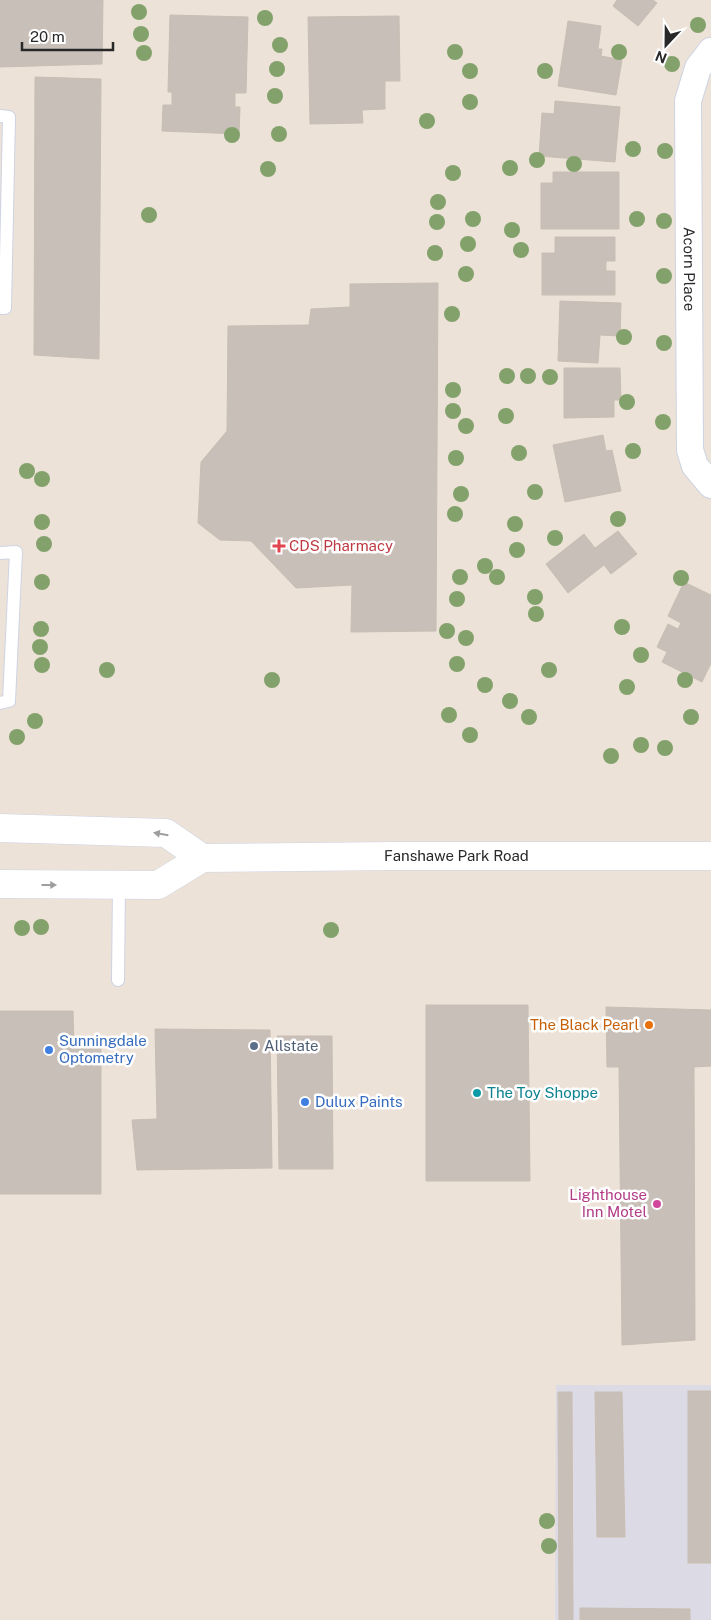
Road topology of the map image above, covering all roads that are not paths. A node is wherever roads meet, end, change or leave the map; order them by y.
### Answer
1 (711, 51) edge
2 (0, 116) edge
3 (0, 308) edge
4 (711, 485) edge
5 (0, 553) edge
6 (6, 629) edge
7 (0, 703) edge
8 (0, 828) edge
9 (711, 856) edge
10 (202, 858) junction
11 (0, 884) edge
12 (119, 885) junction
13 (118, 980) dead end

1 - 4 street, Acorn Place
2 - 3 lane
5 - 6 lane
6 - 7 lane
10 -> 8 main road
9 - 10 main road, Fanshawe Park Road
10 - 12 main road
11 -> 12 main road
12 - 13 lane

